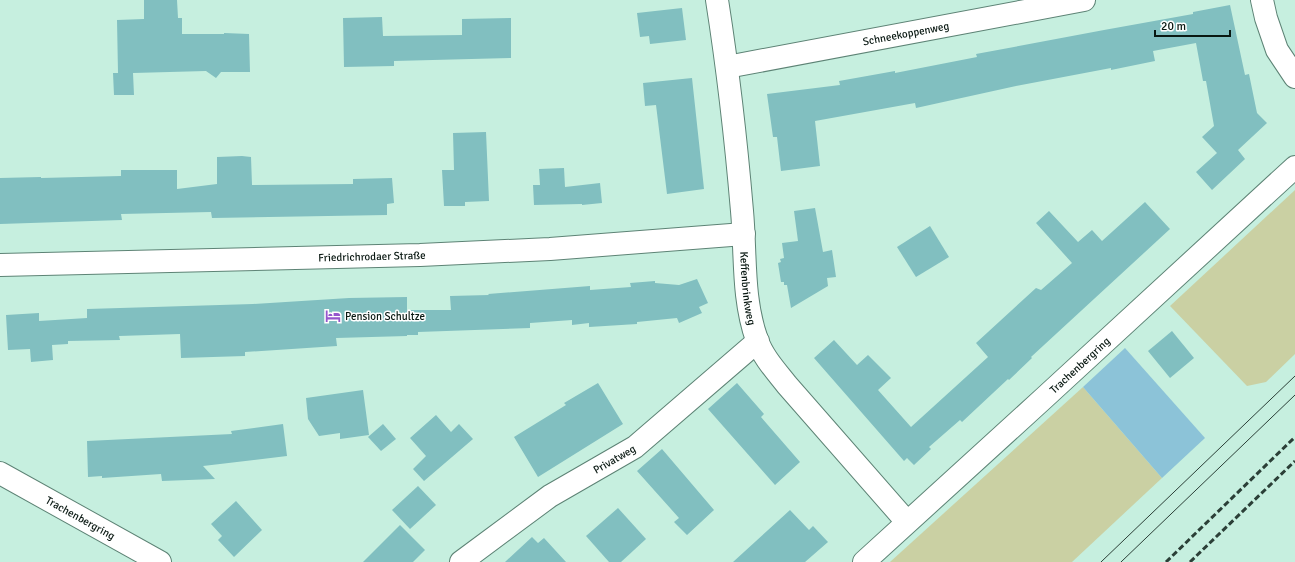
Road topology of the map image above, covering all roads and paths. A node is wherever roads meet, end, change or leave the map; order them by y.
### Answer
1 (717, 0) edge
2 (1084, 0) edge
3 (1262, 0) edge
4 (727, 67) junction
5 (1295, 77) edge
6 (1295, 167) edge
7 (744, 234) junction
8 (0, 265) edge
9 (758, 341) junction
10 (0, 473) edge
11 (907, 522) junction
12 (160, 562) edge
13 (461, 562) edge
14 (864, 562) edge

1 - 4 street, Keffenbrinkweg
2 - 4 street, Schneekoppenweg
3 - 5 street
4 - 7 street, Keffenbrinkweg
6 - 11 street, Trachenbergring
7 - 8 street, Friedrichrodaer Straße
7 - 9 street, Keffenbrinkweg
9 - 11 street, Keffenbrinkweg
9 - 13 street, Privatweg
10 - 12 street, Trachenbergring
11 - 14 street, Trachenbergring

